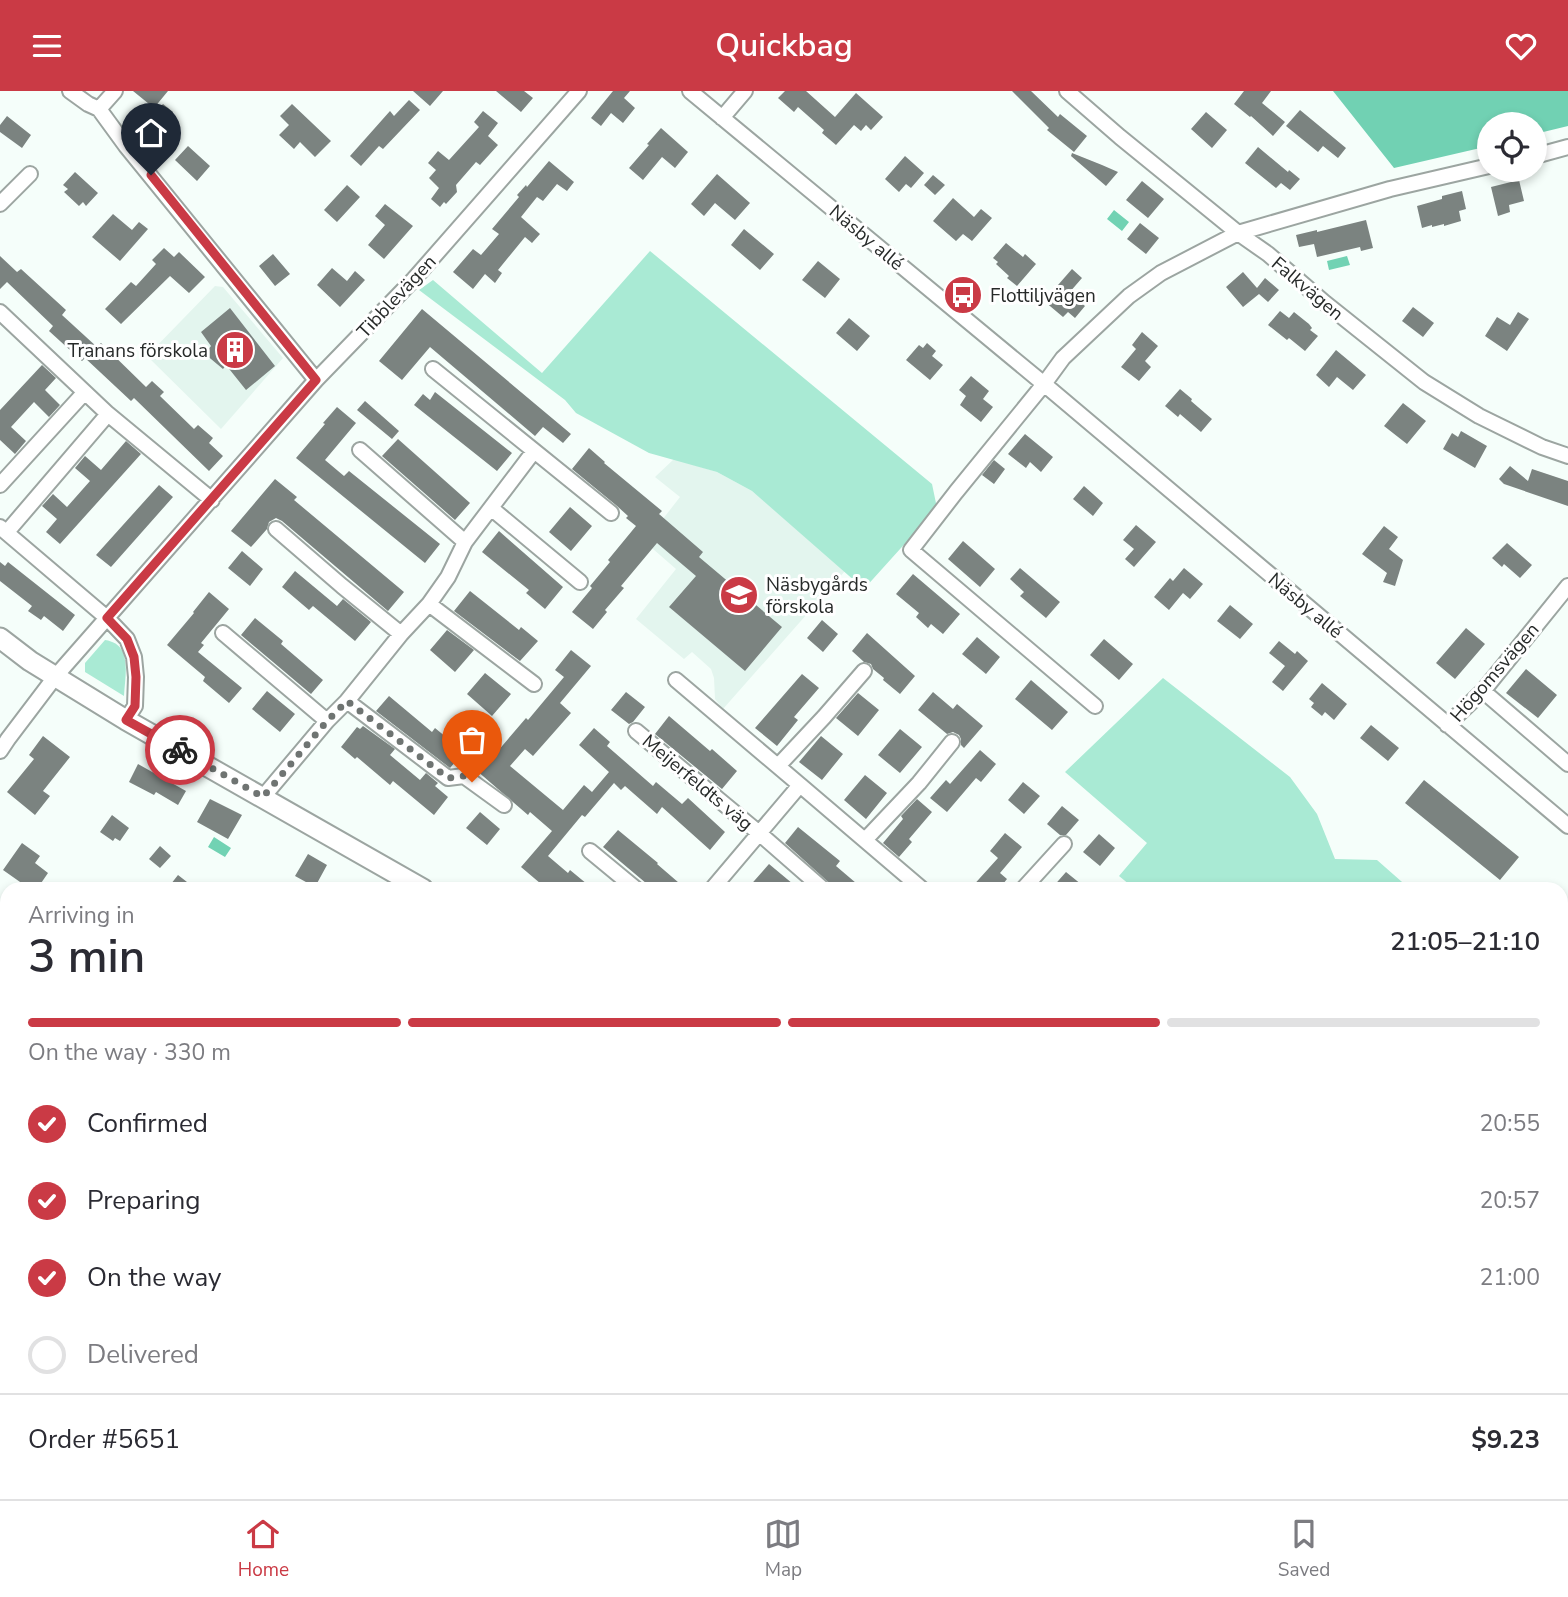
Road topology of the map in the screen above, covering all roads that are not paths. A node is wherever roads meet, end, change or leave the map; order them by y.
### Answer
1 (70, 91) edge
2 (115, 91) edge
3 (579, 91) edge
4 (690, 91) edge
5 (745, 91) edge
6 (1067, 91) edge
7 (99, 109) junction
8 (722, 118) junction
9 (1568, 146) edge
10 (1547, 152) edge
11 (1477, 169) edge
12 (30, 174) dead end
13 (0, 204) edge
14 (1238, 233) junction
15 (0, 312) edge
16 (433, 369) dead end
17 (316, 380) junction
18 (1044, 384) junction
19 (84, 393) junction
20 (108, 414) junction
21 (360, 450) dead end
22 (534, 451) junction
23 (1568, 456) edge
24 (0, 485) edge
25 (212, 500) junction
26 (491, 508) junction
27 (611, 513) dead end
28 (3, 529) edge
29 (276, 529) dead end
30 (466, 542) junction
31 (580, 582) dead end
32 (1568, 586) edge
33 (429, 604) junction
34 (107, 618) junction
35 (223, 633) dead end
36 (401, 634) junction
37 (0, 638) edge
38 (864, 671) dead end
39 (55, 677) junction
40 (676, 680) dead end
41 (534, 684) dead end
42 (1483, 691) junction
43 (347, 701) junction
44 (1096, 706) dead end
45 (126, 720) junction
46 (327, 721) junction
47 (1447, 726) junction
48 (636, 731) dead end
49 (952, 742) dead end
50 (0, 751) edge
51 (1568, 764) edge
52 (778, 766) junction
53 (800, 785) junction
54 (263, 797) junction
55 (504, 806) dead end
56 (1568, 826) edge
57 (760, 833) junction
58 (865, 840) junction
59 (1064, 844) dead end
60 (590, 851) dead end
61 (411, 882) edge
62 (628, 882) edge
63 (718, 882) edge
64 (815, 882) edge
65 (914, 882) edge
66 (1029, 882) edge

1 - 7 street
2 - 7 street
3 - 17 street, Tibblevägen
4 - 8 street, Näsby allé
5 - 8 street
6 - 14 street, Falkvägen
7 - 17 street
8 - 18 street, Näsby allé
9 - 10 street
11 - 14 street
12 - 13 street
14 - 18 street
14 - 23 street, Falkvägen
15 - 19 street
16 - 22 street
17 - 25 street, Tibblevägen
18 - 44 street
18 - 47 street, Näsby allé
19 - 20 street
19 - 24 street
20 - 25 street
20 - 28 street
21 - 30 street
22 - 26 street
22 - 27 street
25 - 34 street, Tibblevägen
26 - 30 street
26 - 31 street
28 - 34 street
29 - 36 street
30 - 33 street
32 - 42 street, Högomsvägen
33 - 36 street
33 - 41 street
34 - 39 street, Tibblevägen
34 - 45 street
35 - 46 street
36 - 43 street
37 - 39 street
38 - 52 street
39 - 45 street
39 - 50 street, Tibblevägen
40 - 52 street
42 - 47 street, Högomsvägen
42 - 51 street
43 - 46 street
43 - 55 street
45 - 54 street
46 - 54 street
47 - 56 street, Näsby allé
48 - 57 street, Meijerfeldts väg
49 - 58 street
52 - 53 street
53 - 57 street, Meijerfeldts väg
53 - 58 street
54 - 61 street
57 - 63 street, Meijerfeldts väg
57 - 64 street, Meijerfeldts väg
58 - 65 street
59 - 66 street
60 - 62 street

